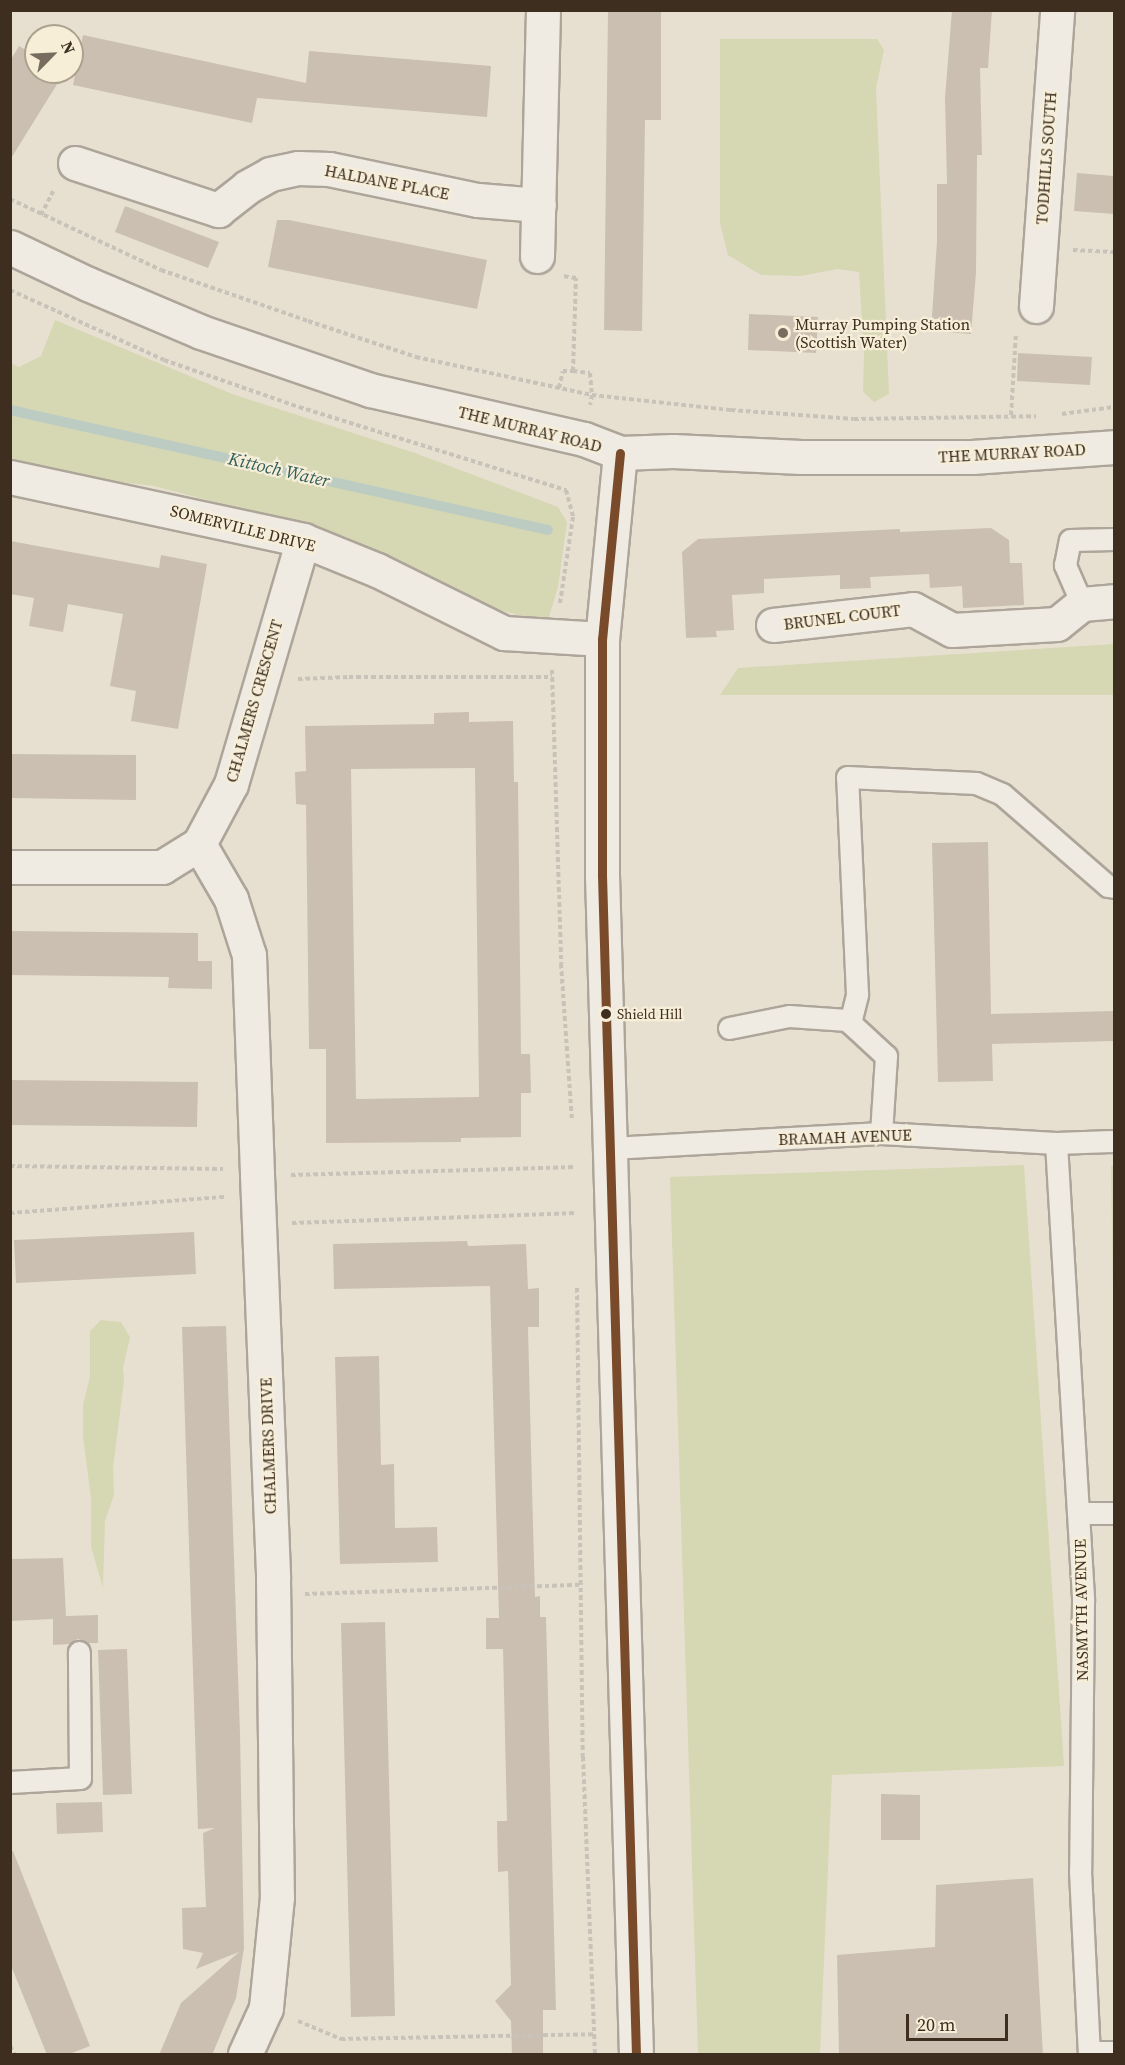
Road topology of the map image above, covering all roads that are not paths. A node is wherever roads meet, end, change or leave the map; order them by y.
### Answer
1 (543, 10) edge
2 (1057, 10) edge
3 (75, 163) dead end
4 (539, 205) junction
5 (10, 247) edge
6 (537, 256) road end
7 (1036, 306) road end
8 (1114, 447) edge
9 (620, 453) junction
10 (10, 477) edge
11 (1114, 539) edge
12 (303, 540) junction
13 (1114, 601) edge
14 (1082, 604) junction
15 (773, 625) dead end
16 (602, 639) junction
17 (200, 844) junction
18 (10, 867) edge
19 (1114, 887) edge
20 (850, 1023) junction
21 (729, 1028) dead end
22 (881, 1132) junction
23 (1114, 1141) edge
24 (1056, 1143) junction
25 (611, 1148) junction
26 (1078, 1513) junction
27 (1114, 1513) edge
28 (79, 1652) dead end
29 (10, 1782) edge
30 (1114, 2052) edge
31 (1089, 2053) edge
32 (246, 2055) edge
33 (636, 2055) edge

1 - 4 street
2 - 7 street, TODHILLS SOUTH
3 - 4 street, HALDANE PLACE
4 - 6 street
5 - 9 street, THE MURRAY ROAD
8 - 9 street, THE MURRAY ROAD
9 - 16 street
10 - 12 street, SOMERVILLE DRIVE
11 - 14 lane
12 - 16 street, SOMERVILLE DRIVE
12 - 17 street, CHALMERS CRESCENT
13 - 14 street
14 - 15 street, BRUNEL COURT
16 - 25 street
17 - 18 street
17 - 32 street, CHALMERS DRIVE
19 - 20 lane
20 - 21 lane
20 - 22 lane
22 - 24 lane, BRAMAH AVENUE
22 - 25 lane, BRAMAH AVENUE
23 - 24 lane, BRAMAH AVENUE
24 - 26 lane, NASMYTH AVENUE
25 - 33 street
26 - 27 lane
26 - 31 lane, NASMYTH AVENUE
28 - 29 lane
30 - 31 lane, NASMYTH AVENUE

